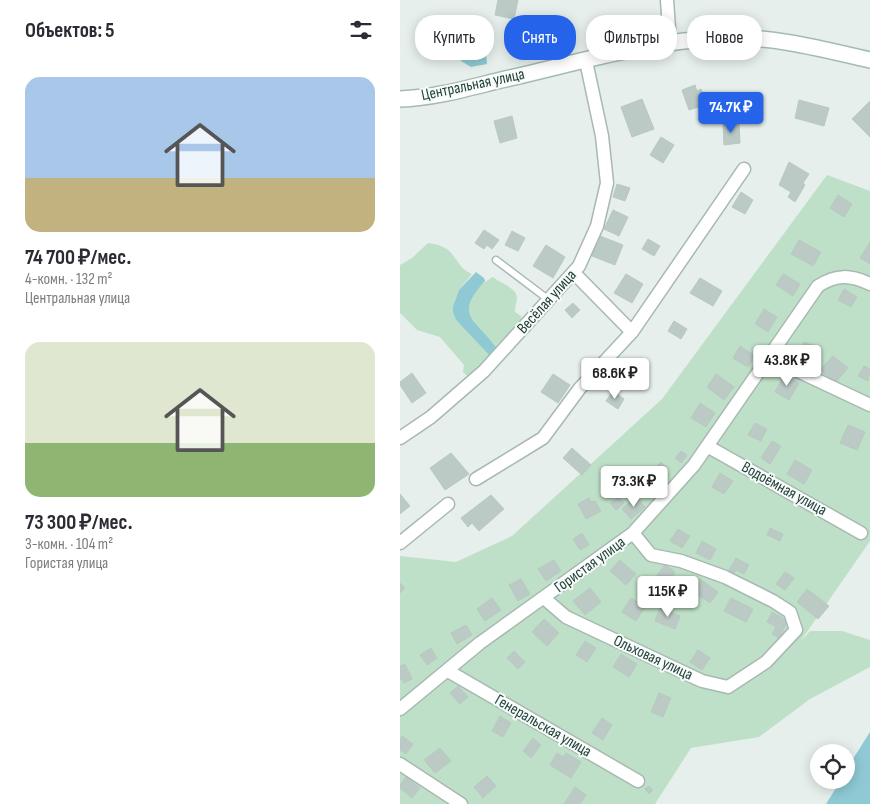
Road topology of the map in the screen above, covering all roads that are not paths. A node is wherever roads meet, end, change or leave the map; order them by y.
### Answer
1 (667, 0) edge
2 (668, 15) edge
3 (677, 42) edge
4 (591, 60) edge
5 (870, 60) edge
6 (586, 61) junction
7 (400, 99) edge
8 (744, 169) dead end
9 (496, 260) dead end
10 (574, 273) junction
11 (870, 284) edge
12 (549, 300) junction
13 (632, 332) junction
14 (768, 356) junction
15 (870, 405) edge
16 (400, 438) edge
17 (707, 446) junction
18 (476, 479) dead end
19 (448, 504) dead end
20 (633, 533) junction
21 (861, 533) dead end
22 (400, 543) edge
23 (544, 598) junction
24 (448, 671) junction
25 (400, 709) edge
26 (400, 764) edge
27 (638, 781) dead end
28 (461, 804) edge

1 - 2 street
3 - 5 street, Центральная улица
4 - 6 street, Центральная улица
6 - 7 street, Центральная улица
6 - 10 street, Весёлая улица
8 - 13 street
9 - 12 lane
10 - 12 street, Весёлая улица
10 - 13 street
11 - 14 street, Гористая улица
12 - 16 street, Весёлая улица
13 - 18 street
14 - 15 street
14 - 17 street, Гористая улица
17 - 20 street, Гористая улица
17 - 21 street, Водоёмная улица
19 - 22 street
20 - 23 street, Гористая улица
20 - 23 street, Ольховая улица
23 - 24 street, Гористая улица
24 - 25 street, Гористая улица
24 - 27 street, Генеральская улица
26 - 28 street

